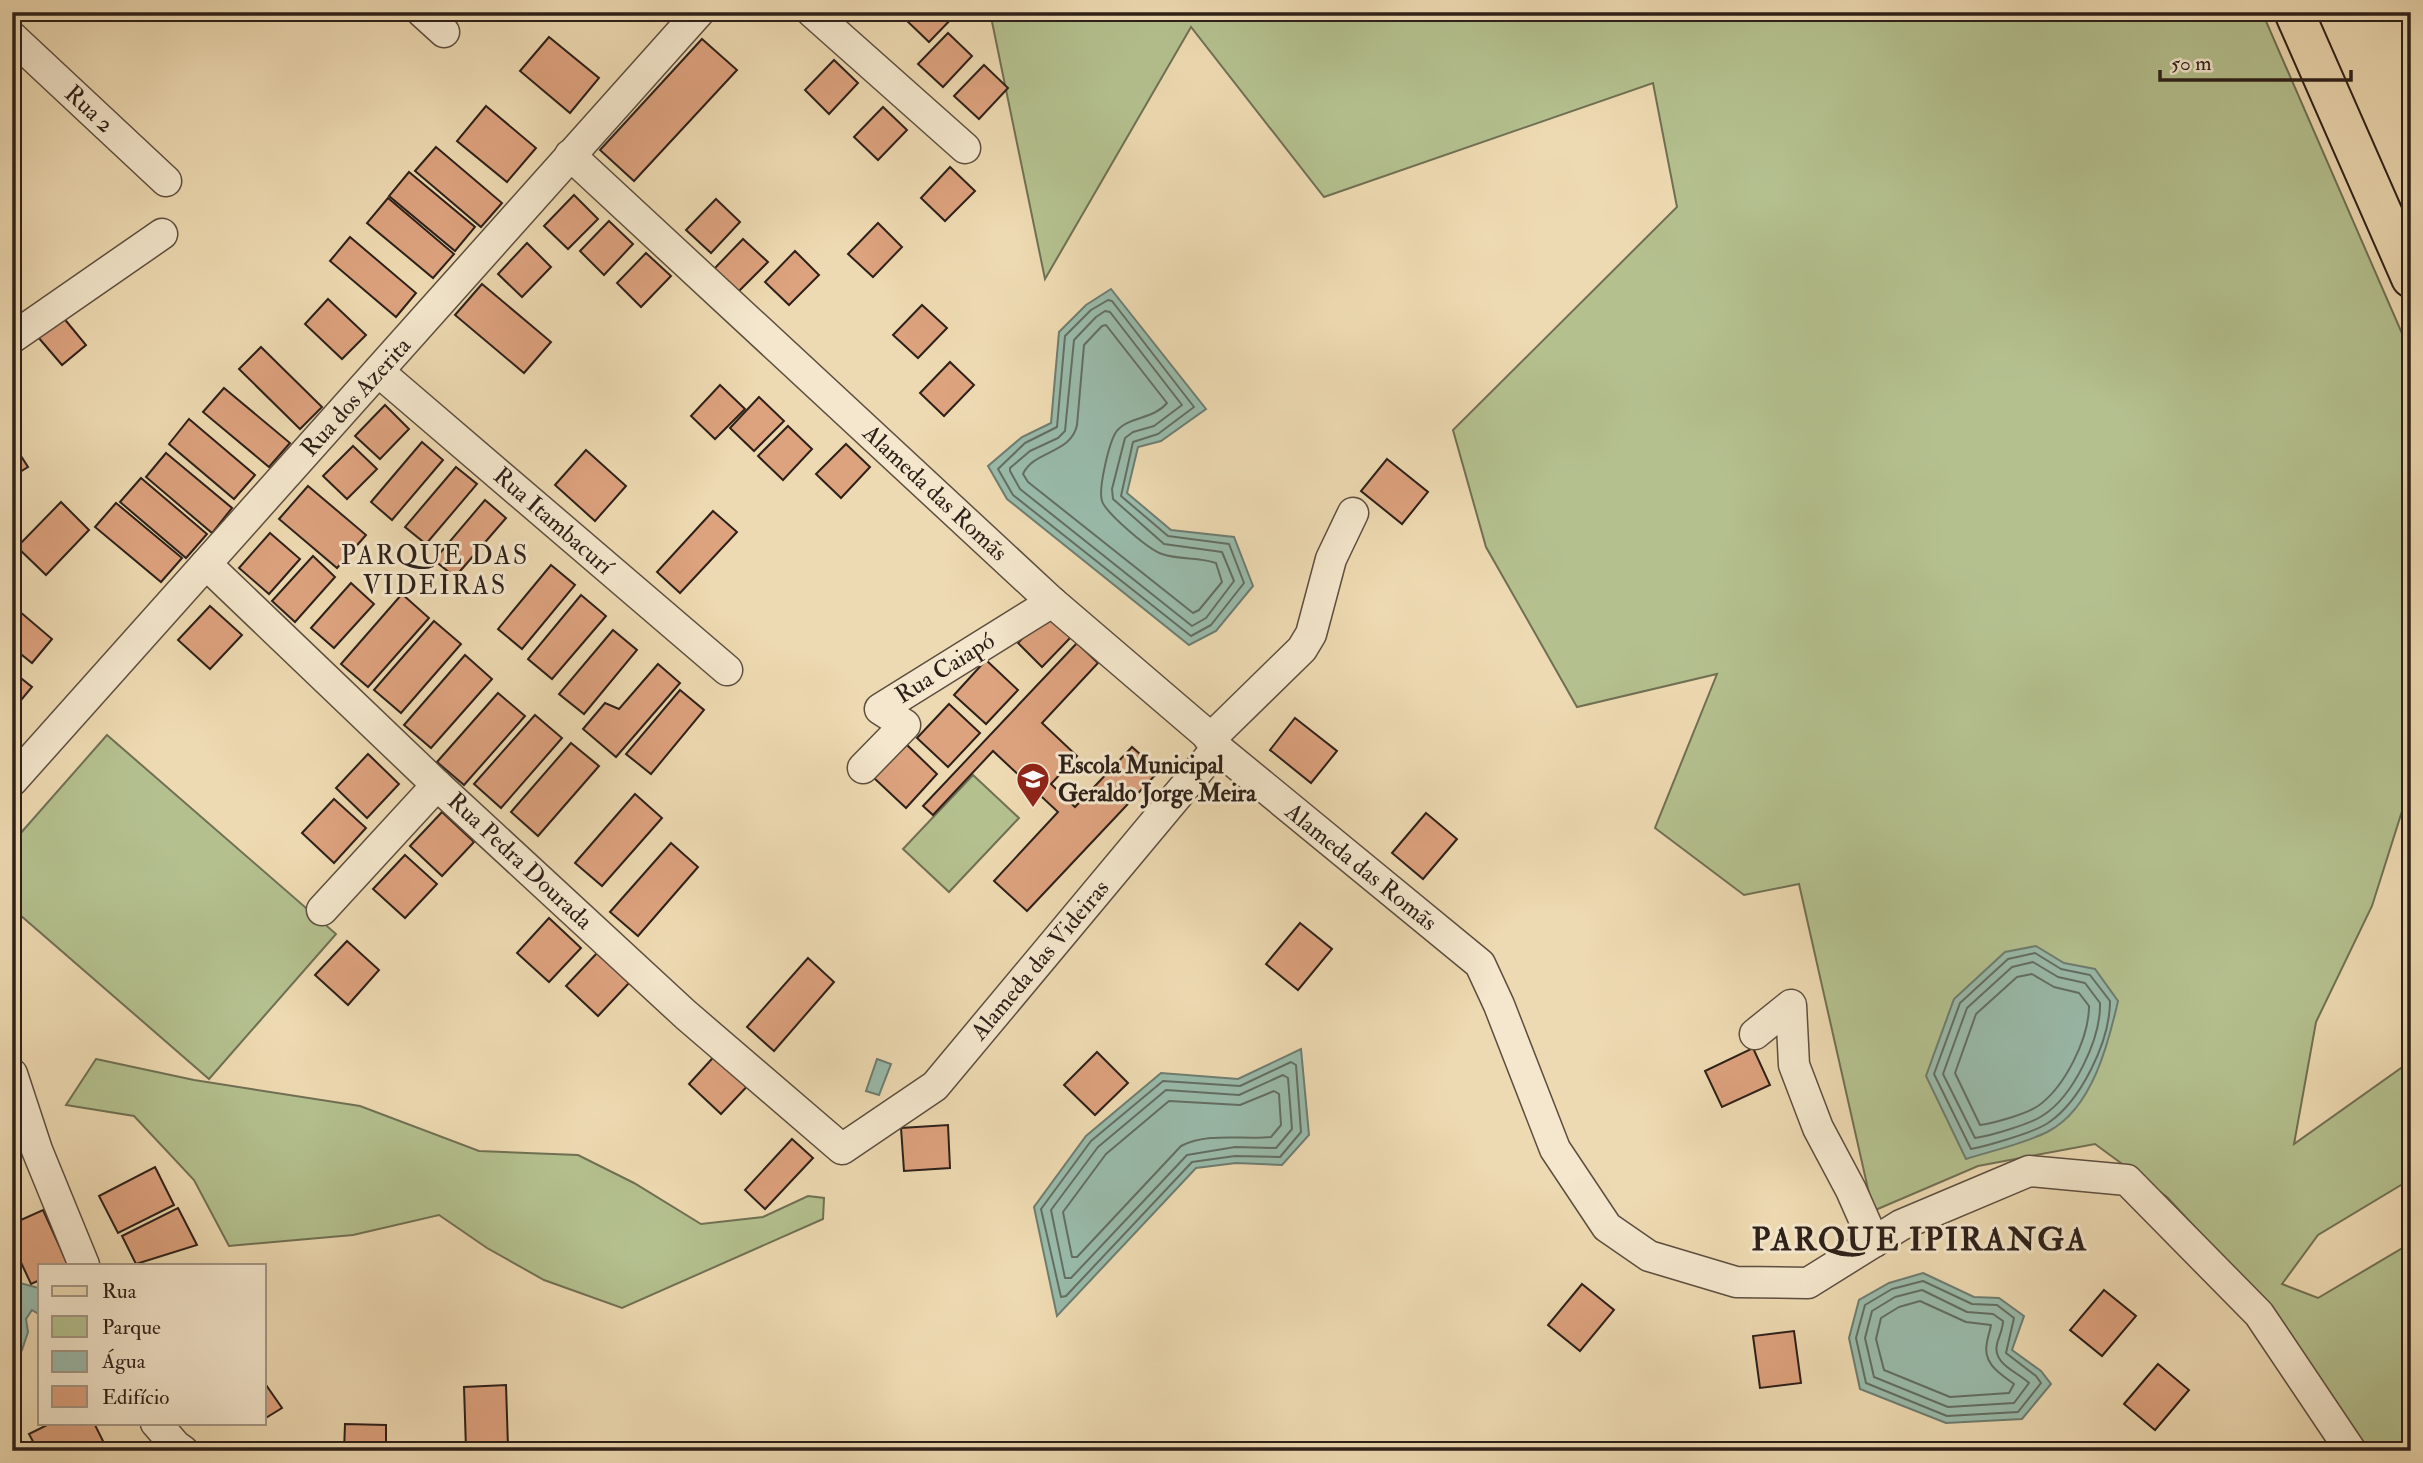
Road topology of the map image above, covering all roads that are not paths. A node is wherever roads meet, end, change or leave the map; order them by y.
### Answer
1 (699, 12) edge
2 (812, 12) edge
3 (2294, 12) edge
4 (12, 37) edge
5 (965, 148) dead end
6 (570, 155) junction
7 (166, 181) dead end
8 (162, 234) dead end
9 (2411, 278) edge
10 (12, 338) edge
11 (379, 372) junction
12 (1353, 513) dead end
13 (206, 564) junction
14 (1052, 602) junction
15 (727, 670) dead end
16 (1213, 743) junction
17 (863, 768) dead end
18 (12, 781) edge
19 (438, 785) junction
20 (322, 910) dead end
21 (1755, 1034) dead end
22 (12, 1074) edge
23 (842, 1149) joint
24 (1874, 1242) junction
25 (84, 1264) edge
26 (157, 1424) edge
27 (183, 1451) edge
28 (2351, 1451) edge

1 - 6 street, Rua dos Azerita
2 - 5 street
3 - 9 main road
4 - 7 street, Rua 2
6 - 11 street, Rua dos Azerita
6 - 14 street, Alameda das Romãs
8 - 10 street
11 - 13 street, Rua dos Azerita
11 - 15 street, Rua Itambacurí
12 - 16 street, Alameda das Videiras
13 - 18 street, Rua dos Azerita
13 - 19 street, Rua Pedra Dourada
14 - 16 street, Alameda das Romãs
14 - 17 street, Rua Caiapó
16 - 23 street, Alameda das Videiras
16 - 24 street, Alameda das Romãs
19 - 20 street
19 - 23 street, Rua Pedra Dourada
21 - 24 street
22 - 25 street
24 - 28 street, Alameda das Romãs
26 - 27 street

